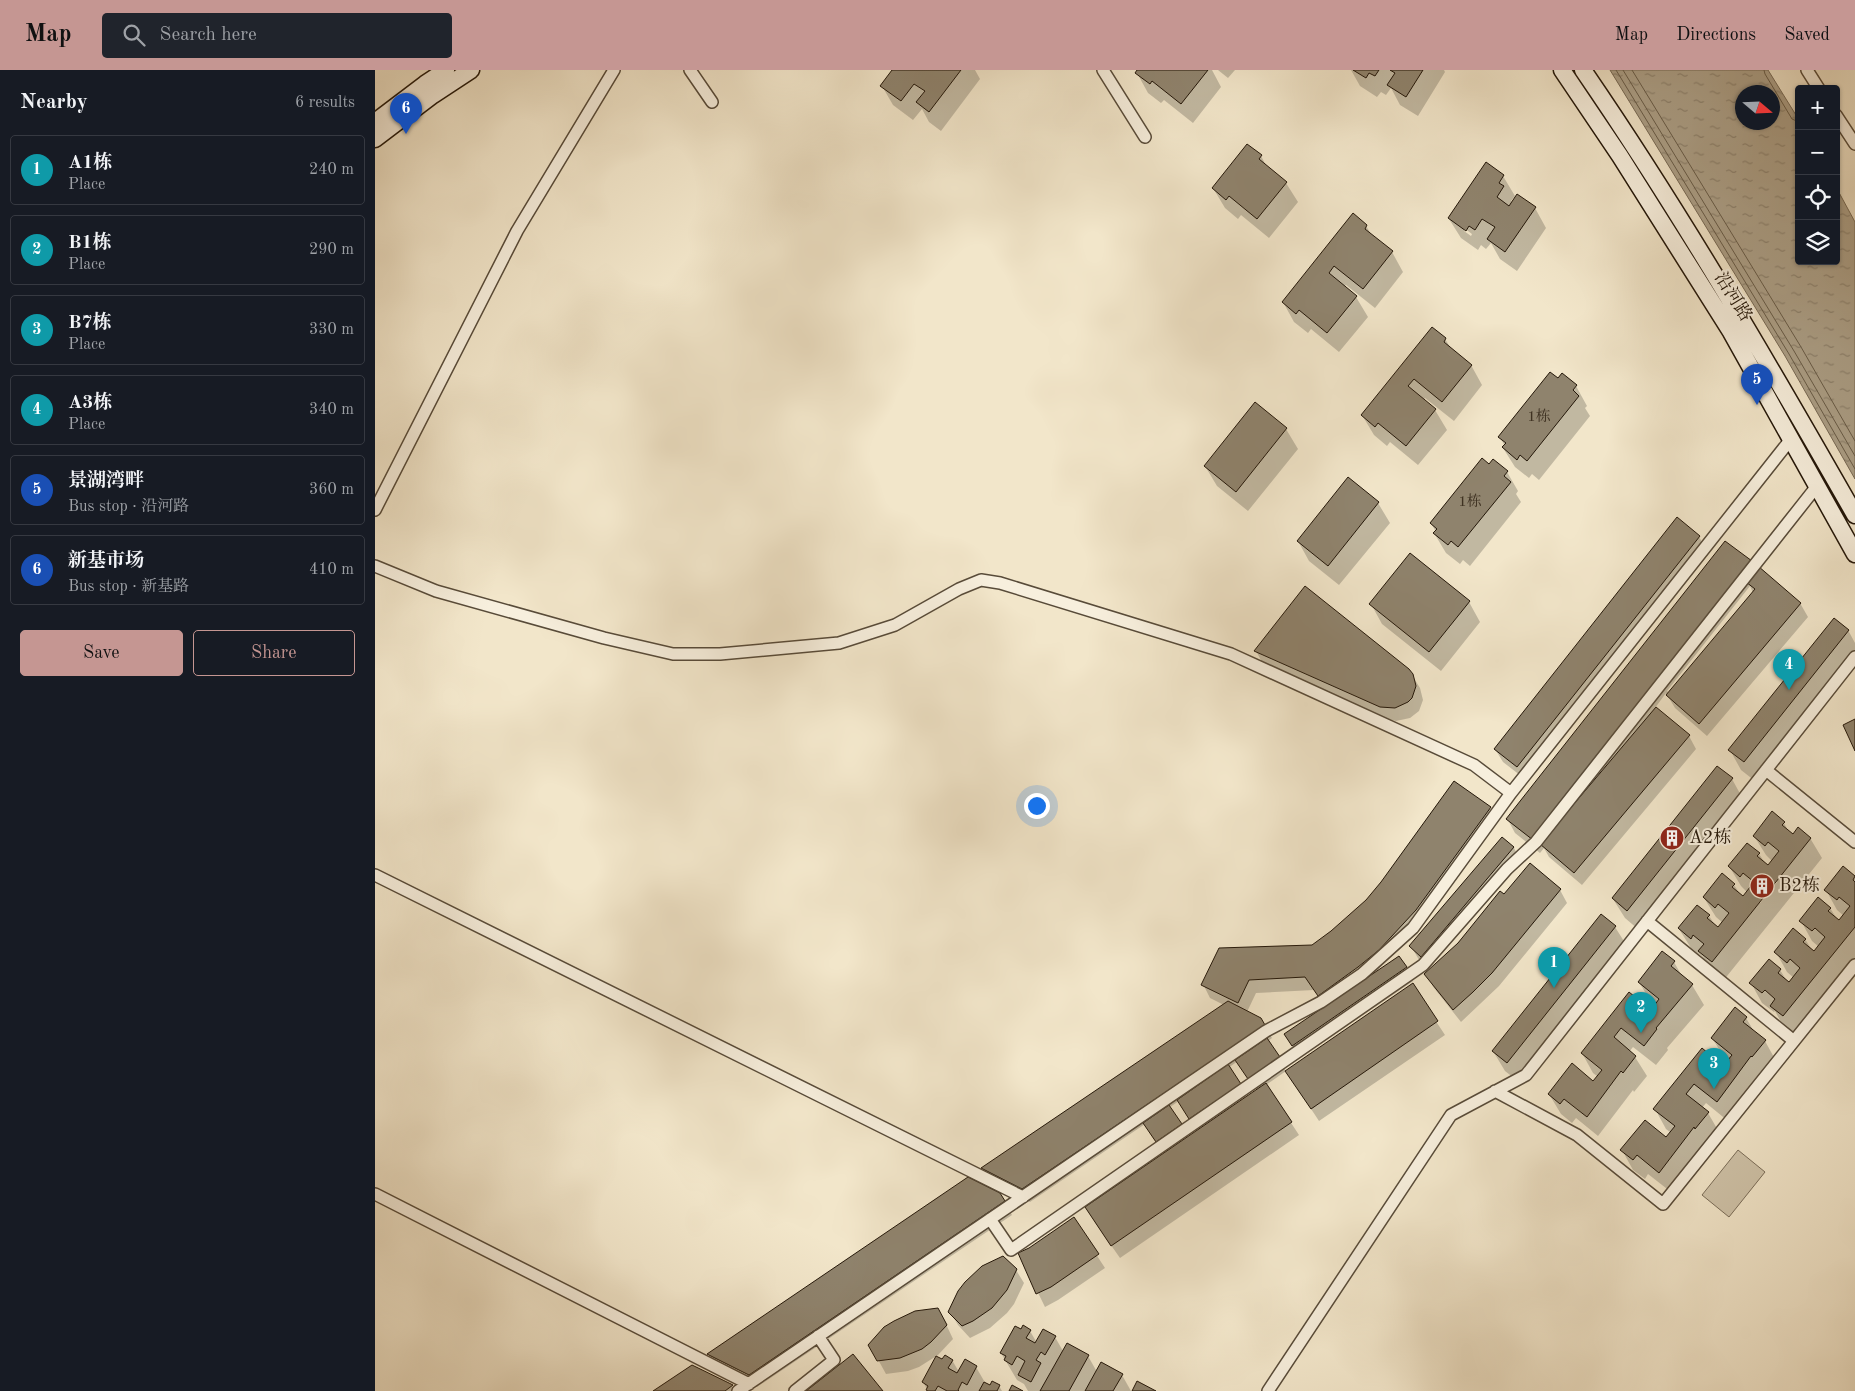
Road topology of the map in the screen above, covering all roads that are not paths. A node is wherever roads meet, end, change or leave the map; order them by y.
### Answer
1 (446, 70) edge
2 (471, 70) edge
3 (614, 70) edge
4 (690, 70) edge
5 (1103, 70) edge
6 (1562, 70) edge
7 (1583, 70) edge
8 (1807, 70) edge
9 (1816, 85) edge
10 (711, 102) dead end
11 (1840, 121) edge
12 (375, 122) edge
13 (1145, 137) dead end
14 (375, 139) edge
15 (1855, 144) edge
16 (1791, 439) junction
17 (1817, 486) junction
18 (375, 510) edge
19 (1855, 515) edge
20 (1855, 554) edge
21 (375, 566) edge
22 (1855, 657) edge
23 (1766, 770) junction
24 (1511, 793) junction
25 (1855, 842) edge
26 (375, 875) edge
27 (1647, 921) junction
28 (1855, 965) edge
29 (1794, 1041) junction
30 (1495, 1092) junction
31 (375, 1194) edge
32 (1023, 1197) junction
33 (990, 1219) junction
34 (818, 1336) junction
35 (749, 1384) junction
36 (738, 1391) edge
37 (795, 1391) edge
38 (1268, 1391) edge

1 - 12 main road
2 - 14 main road
3 - 18 street
4 - 10 street
5 - 13 street
6 - 16 main road, 沿河路
7 - 19 main road, 沿河路
8 - 9 street
11 - 15 street
16 - 17 main road, 沿河路
16 - 24 street
17 - 20 main road, 沿河路
17 - 33 street
21 - 24 street
22 - 23 street
23 - 25 street
23 - 27 street
24 - 32 street
26 - 32 street
27 - 29 street
27 - 30 street
28 - 29 street
29 - 30 street
30 - 38 street
31 - 35 street
32 - 33 street
33 - 34 street
34 - 35 street
34 - 37 street
35 - 36 street

